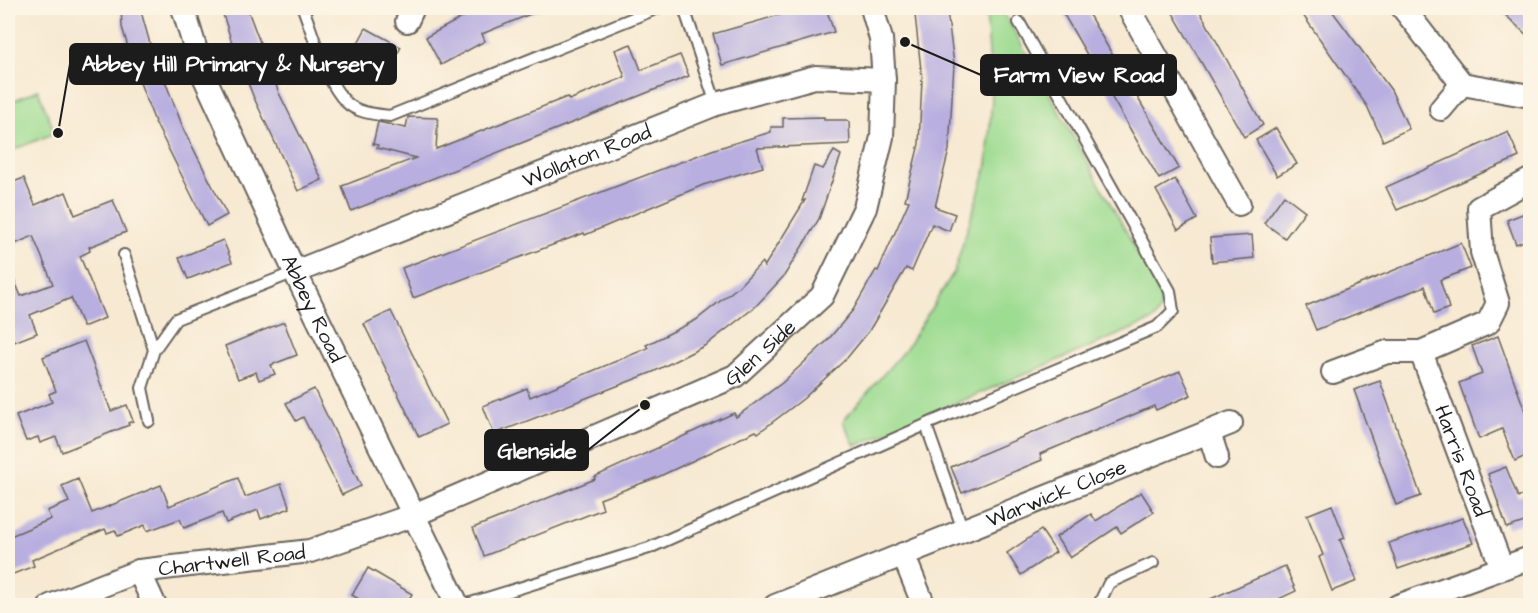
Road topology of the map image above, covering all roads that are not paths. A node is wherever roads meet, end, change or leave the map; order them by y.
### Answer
1 (183, 8) edge
2 (303, 8) edge
3 (658, 8) edge
4 (684, 8) edge
5 (872, 8) edge
6 (1129, 8) edge
7 (1403, 8) edge
8 (1019, 22) dead end
9 (884, 80) junction
10 (1462, 84) junction
11 (1530, 96) edge
12 (716, 104) junction
13 (1441, 109) dead end
14 (1530, 180) edge
15 (1239, 204) dead end
16 (124, 255) dead end
17 (295, 272) junction
18 (154, 350) junction
19 (1420, 352) junction
20 (1333, 372) dead end
21 (149, 422) dead end
22 (1231, 423) dead end
23 (926, 424) junction
24 (1209, 432) junction
25 (1217, 457) dead end
26 (414, 515) junction
27 (963, 530) junction
28 (903, 554) junction
29 (1530, 558) edge
30 (1153, 563) dead end
31 (1502, 568) junction
32 (139, 571) junction
33 (50, 606) edge
34 (155, 606) edge
35 (459, 606) edge
36 (775, 606) edge
37 (924, 606) edge
38 (1098, 606) edge
39 (1398, 606) edge

1 - 17 street, Abbey Road
2 - 3 lane
4 - 12 lane
5 - 9 street, Glen Side
6 - 15 street
7 - 10 street
8 - 23 lane
9 - 12 street, Wollaton Road
9 - 26 street, Glen Side
10 - 11 street
10 - 13 street
12 - 17 street, Wollaton Road
14 - 19 street
16 - 18 lane
17 - 18 lane
17 - 26 street, Abbey Road
18 - 21 lane
19 - 20 street
19 - 31 street, Harris Road
22 - 24 street, Warwick Close
23 - 27 lane
23 - 35 lane
24 - 25 street
24 - 27 street, Warwick Close
26 - 32 street, Chartwell Road
26 - 35 street, Abbey Road
27 - 28 street, Warwick Close
28 - 36 street, Warwick Close
28 - 37 street
29 - 31 street
30 - 38 lane
31 - 39 street
32 - 33 street, Chartwell Road
32 - 34 street

